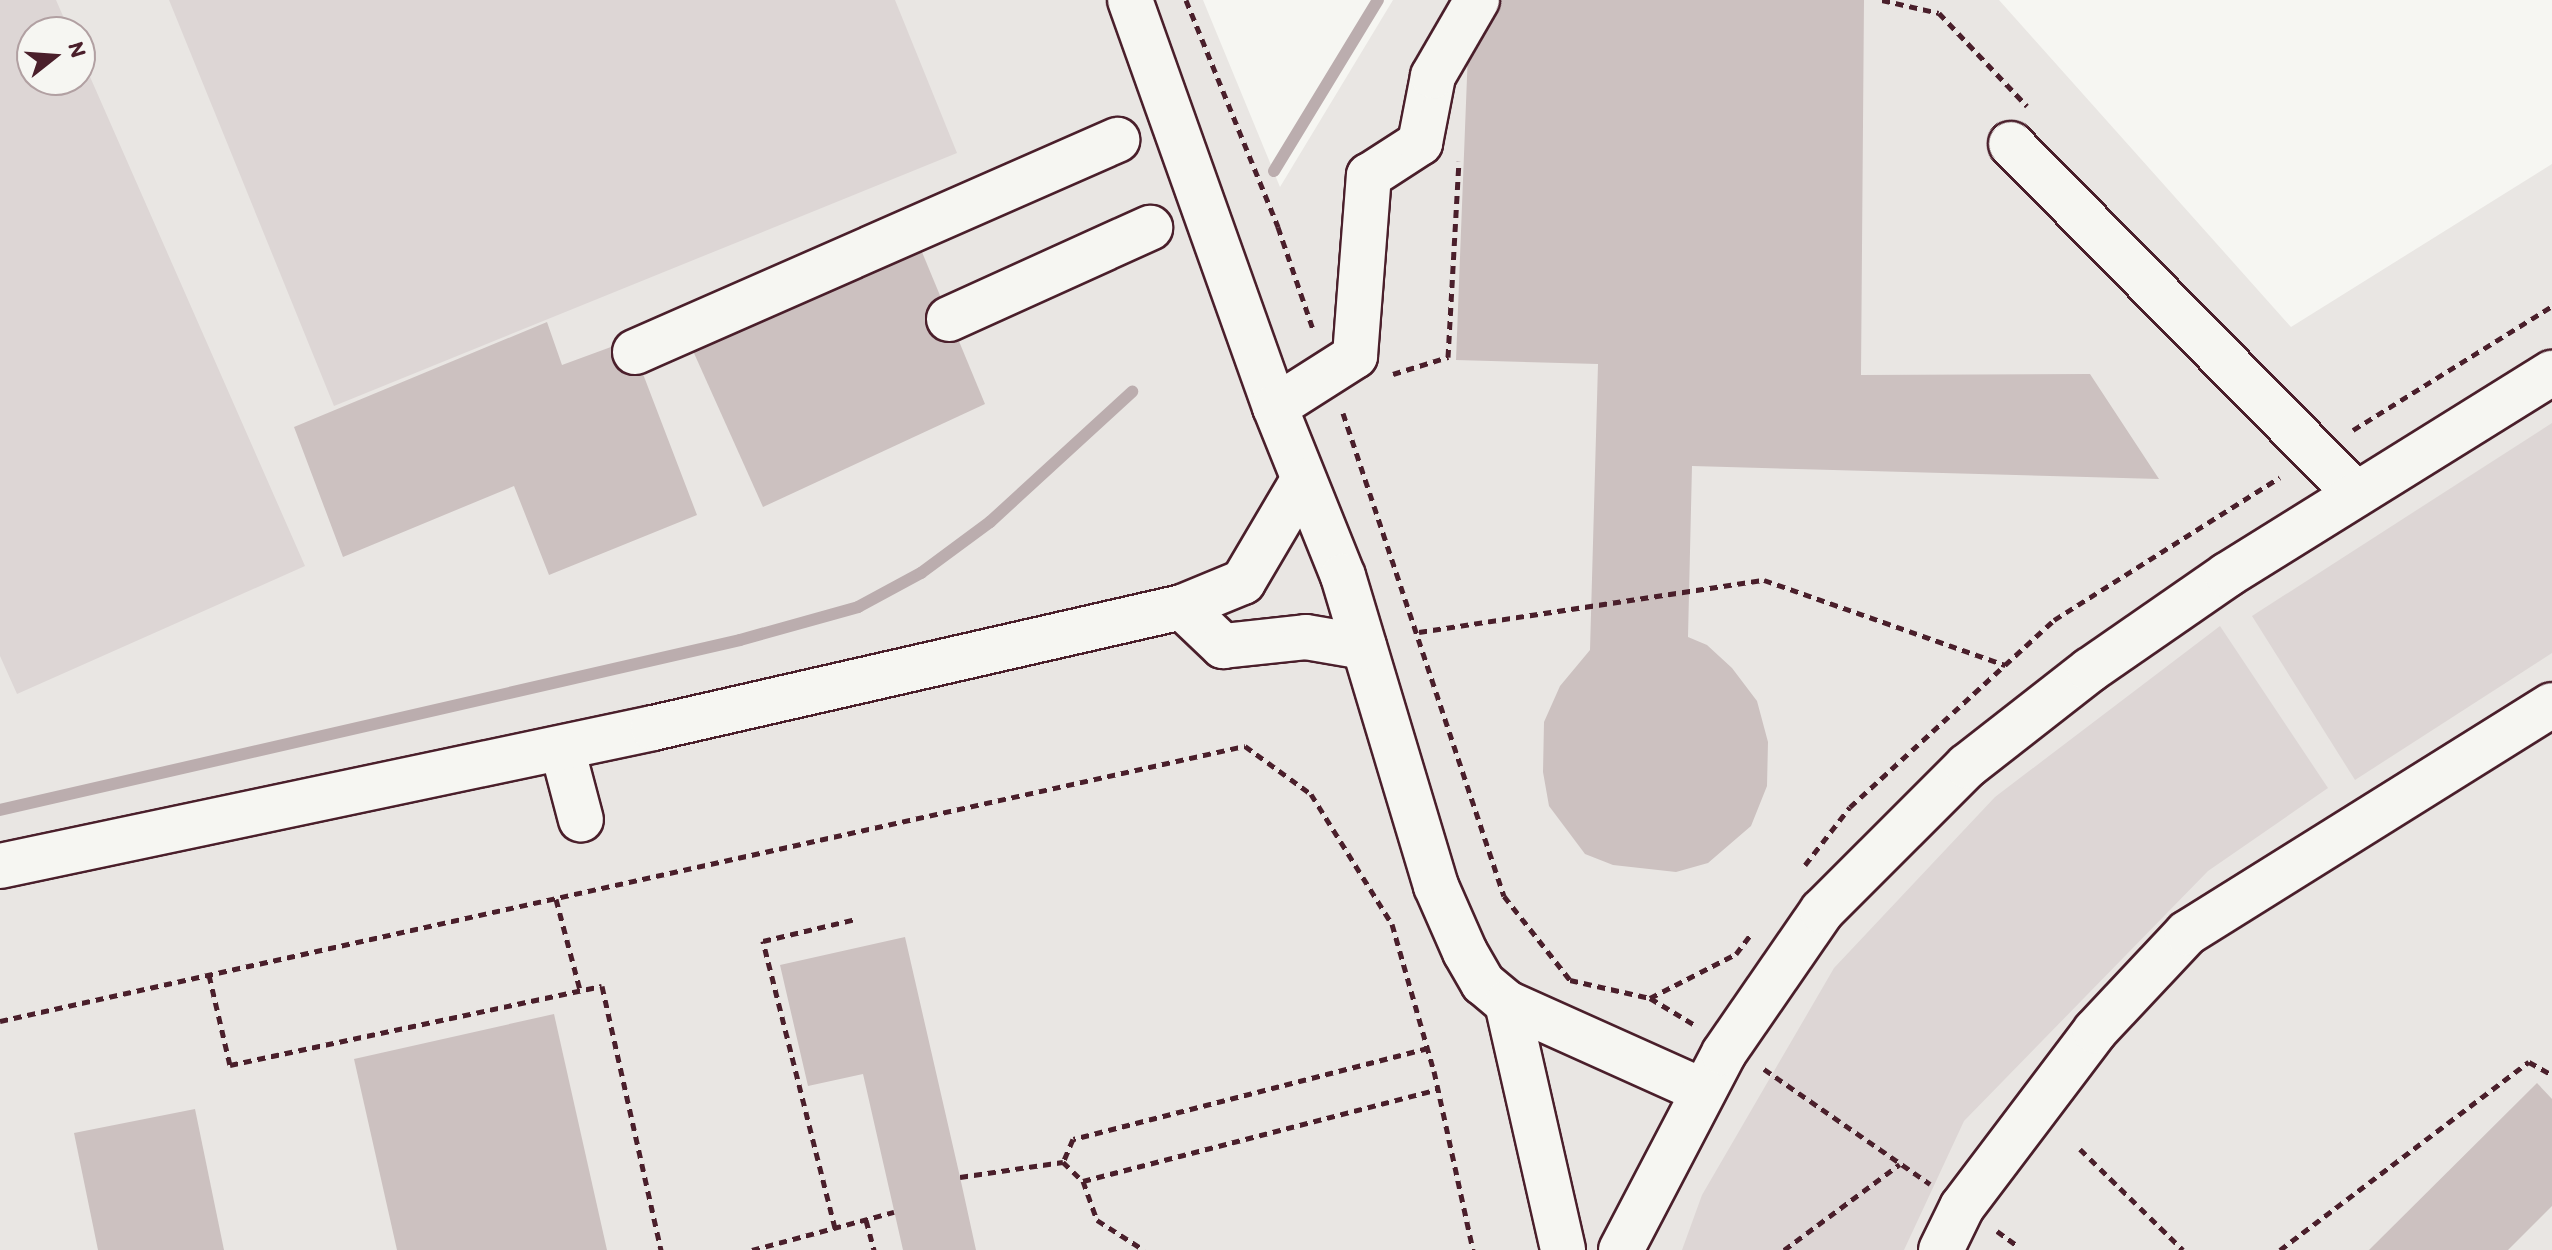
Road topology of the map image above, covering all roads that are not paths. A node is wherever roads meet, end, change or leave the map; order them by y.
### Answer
1 (1130, 0) edge
2 (1477, 0) edge
3 (1117, 140) dead end
4 (2011, 144) dead end
5 (1150, 228) dead end
6 (949, 319) dead end
7 (635, 352) dead end
8 (2552, 373) edge
9 (1275, 407) junction
10 (1303, 480) junction
11 (2354, 492) junction
12 (1182, 607) junction
13 (1364, 647) junction
14 (2552, 705) edge
15 (562, 748) junction
16 (581, 820) dead end
17 (0, 866) edge
18 (1507, 1003) junction
19 (1703, 1091) junction
20 (1563, 1250) edge
21 (1621, 1250) edge
22 (1941, 1250) edge

1 - 9 street
2 - 9 street
3 - 7 street
4 - 11 street
5 - 6 street
8 - 11 street
9 - 10 street
10 - 12 street
10 - 13 street
11 - 19 street
12 - 13 street
12 - 15 street
13 - 18 street
14 - 22 street
15 - 16 street
15 - 17 street
18 - 19 street
18 - 20 street
19 - 21 street

